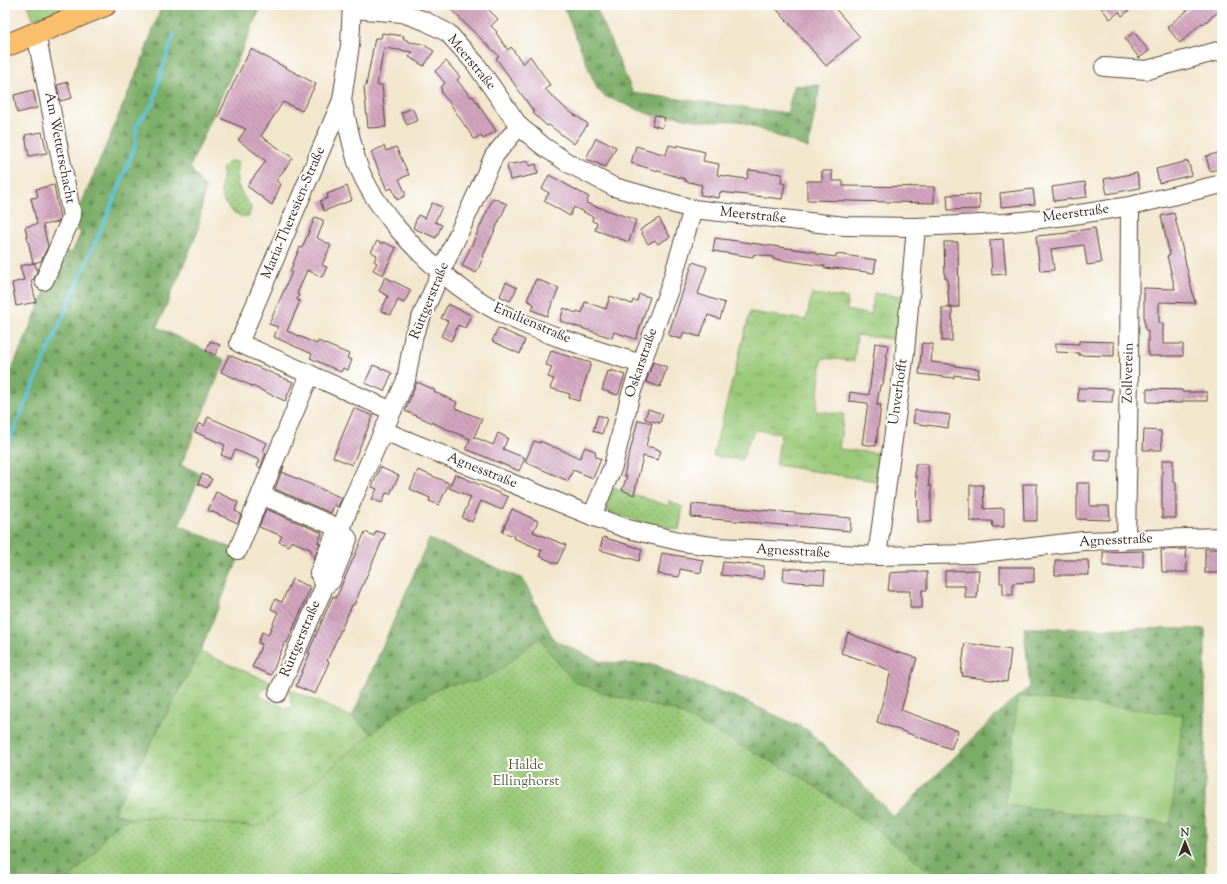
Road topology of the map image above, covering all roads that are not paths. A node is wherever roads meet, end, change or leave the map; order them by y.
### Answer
1 (105, 5) edge
2 (353, 7) edge
3 (36, 33) junction
4 (5, 46) edge
5 (1222, 50) edge
6 (1104, 68) dead end
7 (342, 100) junction
8 (519, 126) junction
9 (1222, 184) edge
10 (1130, 206) junction
11 (693, 210) junction
12 (916, 227) junction
13 (441, 272) junction
14 (44, 282) dead end
15 (641, 364) junction
16 (310, 374) junction
17 (392, 412) junction
18 (384, 430) junction
19 (261, 495) junction
20 (592, 516) junction
21 (341, 529) junction
22 (1222, 537) edge
23 (1126, 539) junction
24 (238, 550) dead end
25 (877, 556) junction
26 (278, 694) dead end

1 - 3 main road
2 - 7 street, Maria-Theresien-Straße
2 - 8 street, Meerstraße
3 - 4 main road
3 - 14 street, Am Wetterschacht
5 - 6 street
7 - 13 street, Emilienstraße
7 - 16 street, Maria-Theresien-Straße
8 - 11 street, Meerstraße
8 - 13 street, Rüttgerstraße
9 - 10 street, Meerstraße
10 - 12 street, Meerstraße
10 - 23 street, Zollverein
11 - 12 street, Meerstraße
11 - 15 street, Oskarstraße
12 - 25 street, Unverhofft
13 - 15 street, Emilienstraße
13 - 17 street, Rüttgerstraße
15 - 20 street, Oskarstraße
16 - 17 street, Maria-Theresien-Straße
16 - 19 street
17 - 18 street, Rüttgerstraße
18 - 20 street, Agnesstraße
18 - 21 street, Rüttgerstraße
19 - 21 street
19 - 24 street
20 - 25 street, Agnesstraße
21 - 26 street, Rüttgerstraße
22 - 23 street, Agnesstraße
23 - 25 street, Agnesstraße

